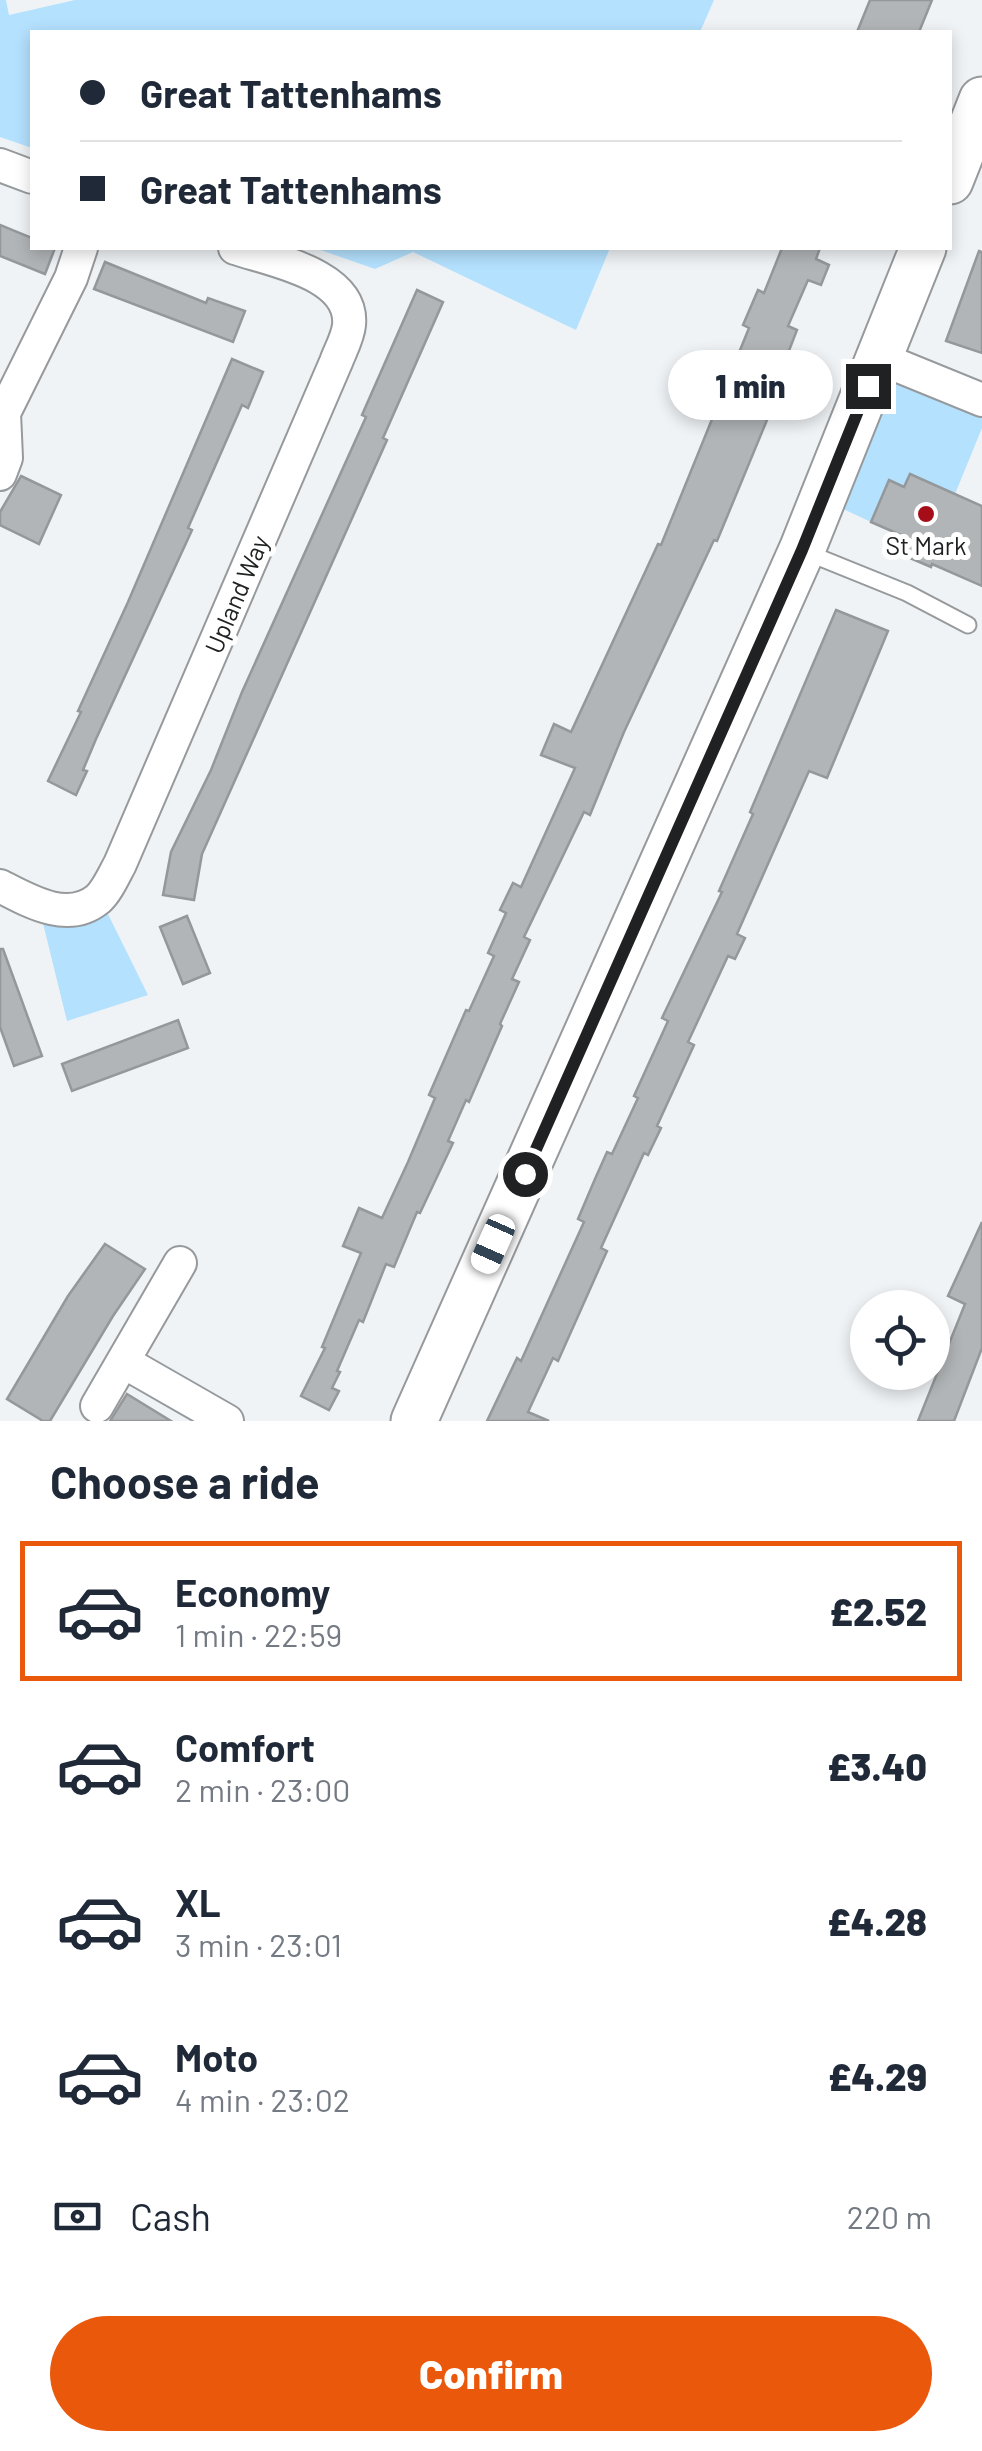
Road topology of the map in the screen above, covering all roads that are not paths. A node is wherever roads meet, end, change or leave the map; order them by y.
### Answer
1 (982, 100) edge
2 (0, 165) edge
3 (952, 175) edge
4 (30, 176) edge
5 (80, 250) edge
6 (241, 250) edge
7 (922, 250) edge
8 (879, 358) junction
9 (982, 400) edge
10 (0, 474) edge
11 (802, 550) junction
12 (968, 625) dead end
13 (0, 886) edge
14 (180, 1263) dead end
15 (124, 1362) junction
16 (97, 1406) dead end
17 (227, 1421) edge
18 (414, 1421) edge

1 - 3 main road
2 - 4 street
5 - 10 street
6 - 13 street, Upland Way
7 - 8 main road
8 - 9 street
8 - 11 main road
11 - 12 lane
11 - 18 main road
14 - 15 street
15 - 16 street
15 - 17 street

